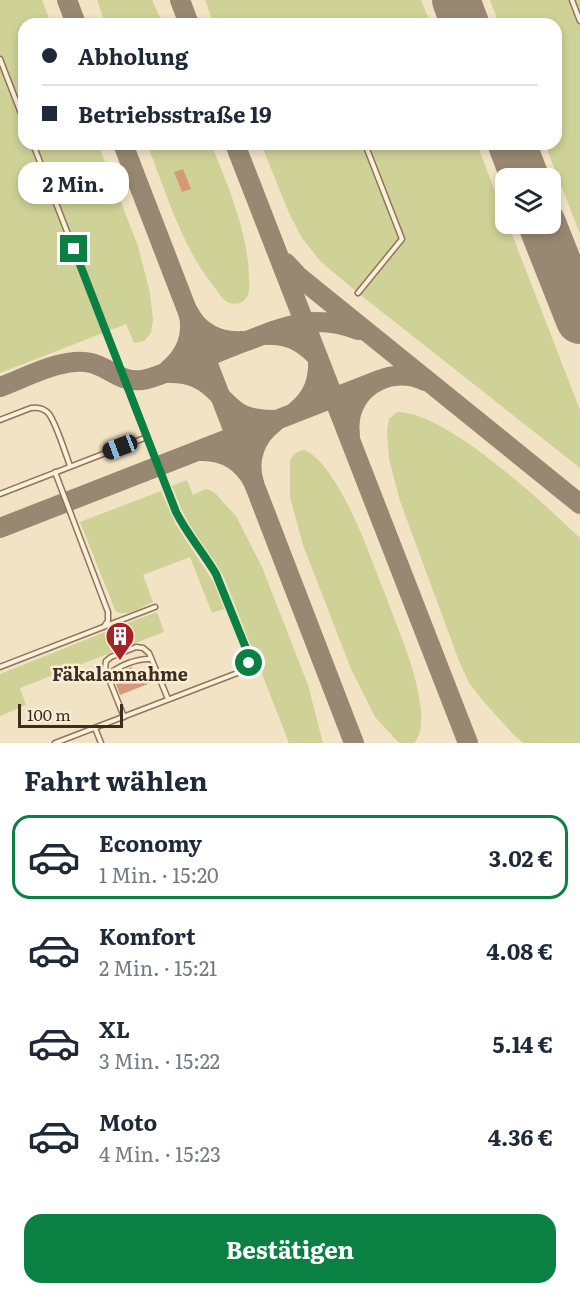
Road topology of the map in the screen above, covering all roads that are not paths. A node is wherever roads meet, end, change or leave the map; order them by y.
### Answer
1 (572, 0) edge
2 (580, 21) edge
3 (0, 59) edge
4 (18, 106) edge
5 (35, 150) edge
6 (367, 150) edge
7 (358, 293) dead end
8 (0, 420) edge
9 (147, 437) junction
10 (70, 466) junction
11 (55, 472) junction
12 (0, 494) edge
13 (155, 607) dead end
14 (104, 626) junction
15 (151, 659) junction
16 (0, 667) edge
17 (107, 676) junction
18 (168, 699) junction
19 (124, 717) junction
20 (95, 728) junction
21 (55, 743) edge
22 (101, 743) edge

1 - 2 lane
3 - 4 lane
5 - 9 lane
6 - 7 lane
8 - 10 lane
9 - 10 lane
9 - 18 lane
10 - 11 lane
11 - 12 lane
11 - 14 lane
13 - 14 lane
14 - 16 lane
15 - 17 lane
15 - 17 lane
15 - 18 lane
17 - 19 lane
18 - 19 lane
19 - 20 lane
20 - 21 lane
20 - 22 lane

